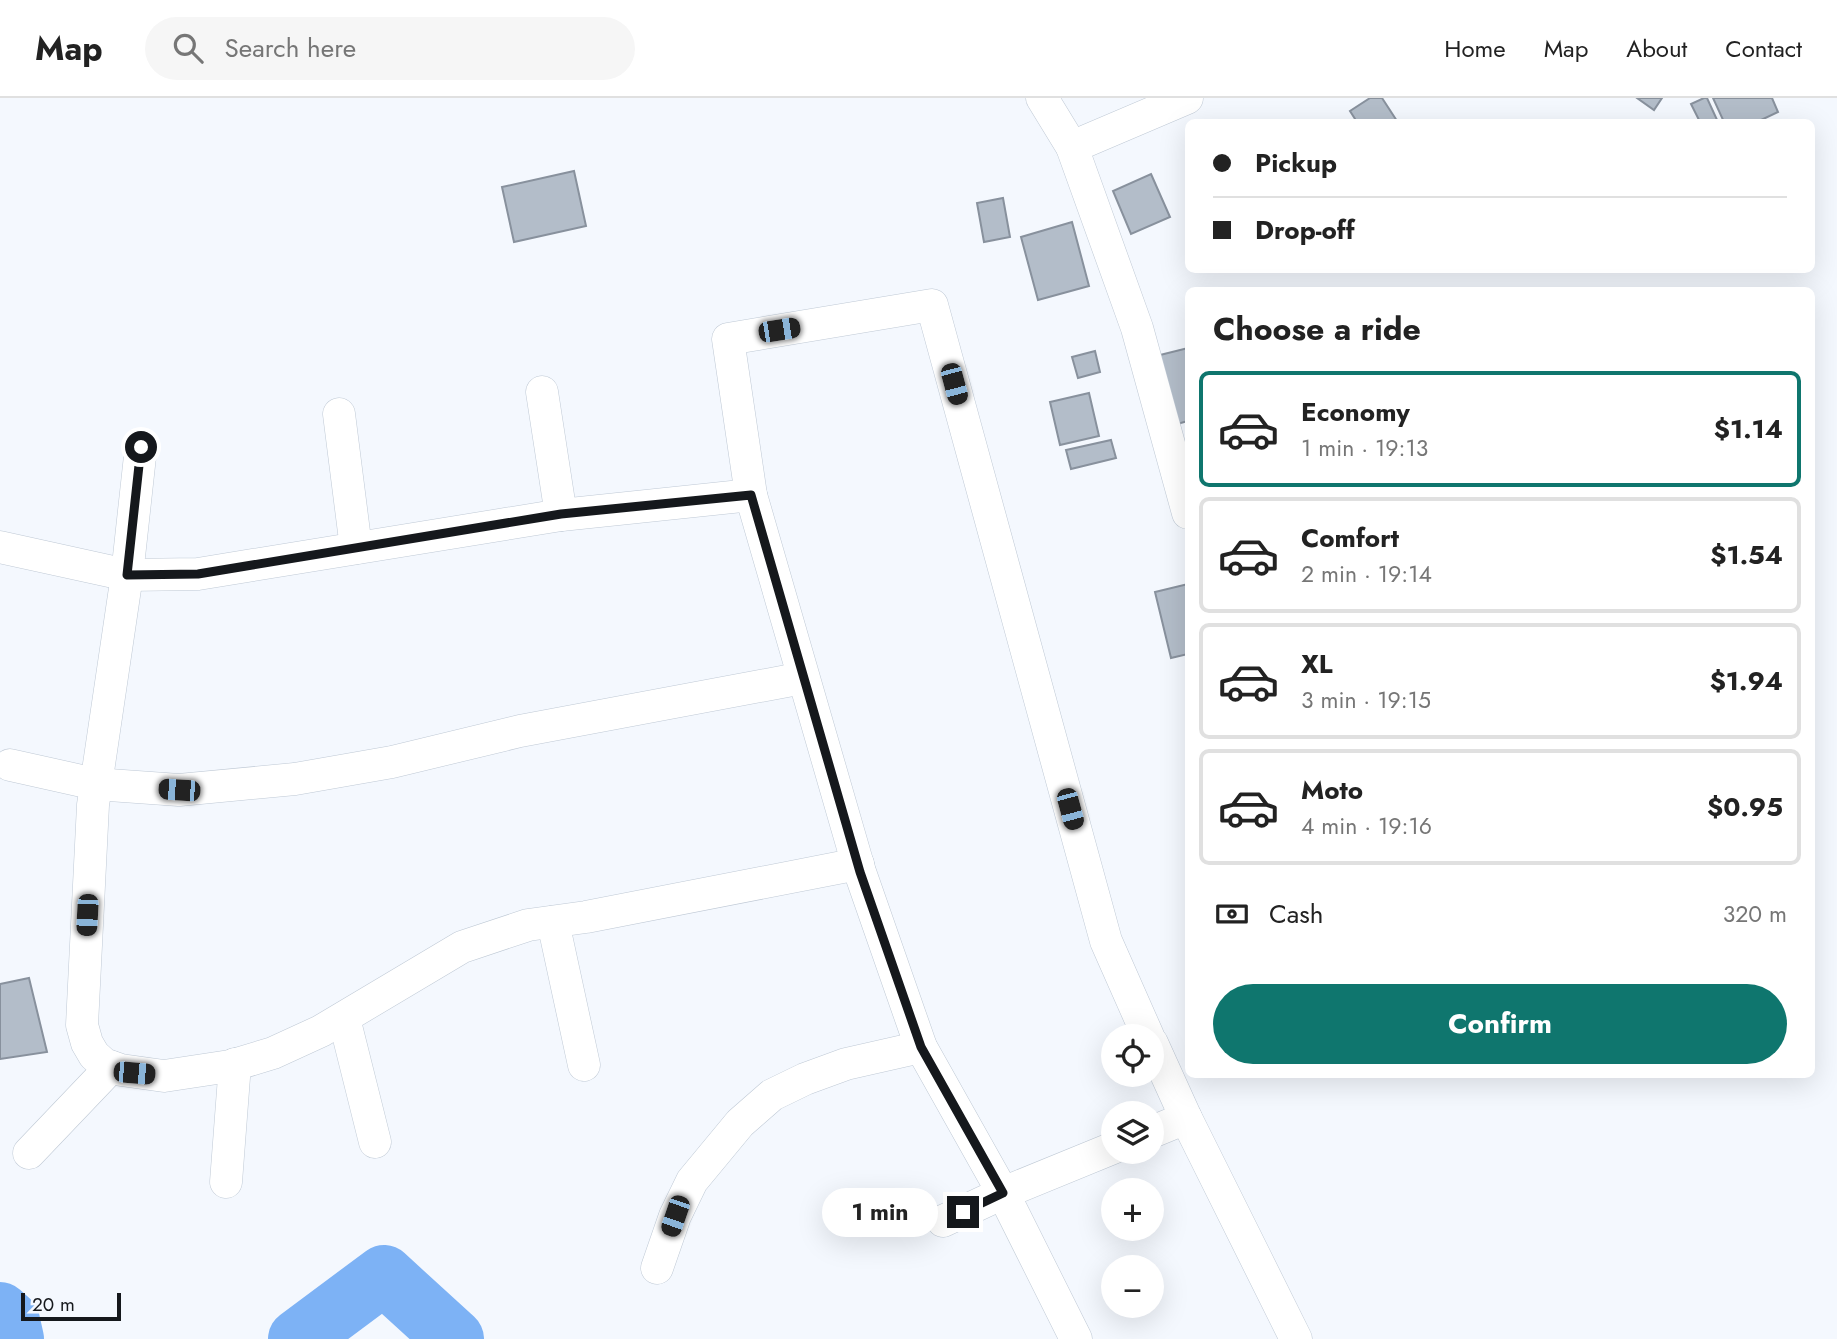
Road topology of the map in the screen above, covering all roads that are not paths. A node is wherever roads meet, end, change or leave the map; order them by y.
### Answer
1 (1042, 98) edge
2 (1187, 98) edge
3 (1072, 147) junction
4 (542, 392) dead end
5 (339, 414) dead end
6 (141, 447) dead end
7 (751, 495) junction
8 (1185, 502) edge
9 (561, 514) junction
10 (0, 547) edge
11 (356, 548) junction
12 (127, 575) junction
13 (803, 678) junction
14 (10, 765) dead end
15 (95, 784) junction
16 (858, 864) junction
17 (553, 922) junction
18 (344, 1017) junction
19 (1143, 1024) edge
20 (921, 1047) junction
21 (235, 1064) junction
22 (584, 1065) dead end
23 (111, 1067) junction
24 (1164, 1069) edge
25 (1186, 1118) junction
26 (1164, 1127) edge
27 (374, 1142) dead end
28 (29, 1153) dead end
29 (1101, 1153) edge
30 (226, 1182) dead end
31 (1003, 1193) junction
32 (943, 1221) dead end
33 (657, 1268) dead end
34 (1076, 1339) edge
35 (1296, 1339) edge

1 - 3 street
2 - 3 street
3 - 8 street
4 - 9 street
5 - 11 street
6 - 12 street
7 - 9 street
7 - 13 street
7 - 19 street
9 - 11 street
10 - 12 street
11 - 12 street
12 - 15 street
13 - 15 street
13 - 16 street
14 - 15 street
15 - 23 street
16 - 17 street
16 - 20 street
17 - 18 street
17 - 22 street
18 - 21 street
18 - 27 street
20 - 31 street
20 - 33 street
21 - 23 street
21 - 30 street
23 - 28 street
24 - 25 street
25 - 26 street
25 - 35 street
29 - 31 street
31 - 32 street
31 - 34 street

